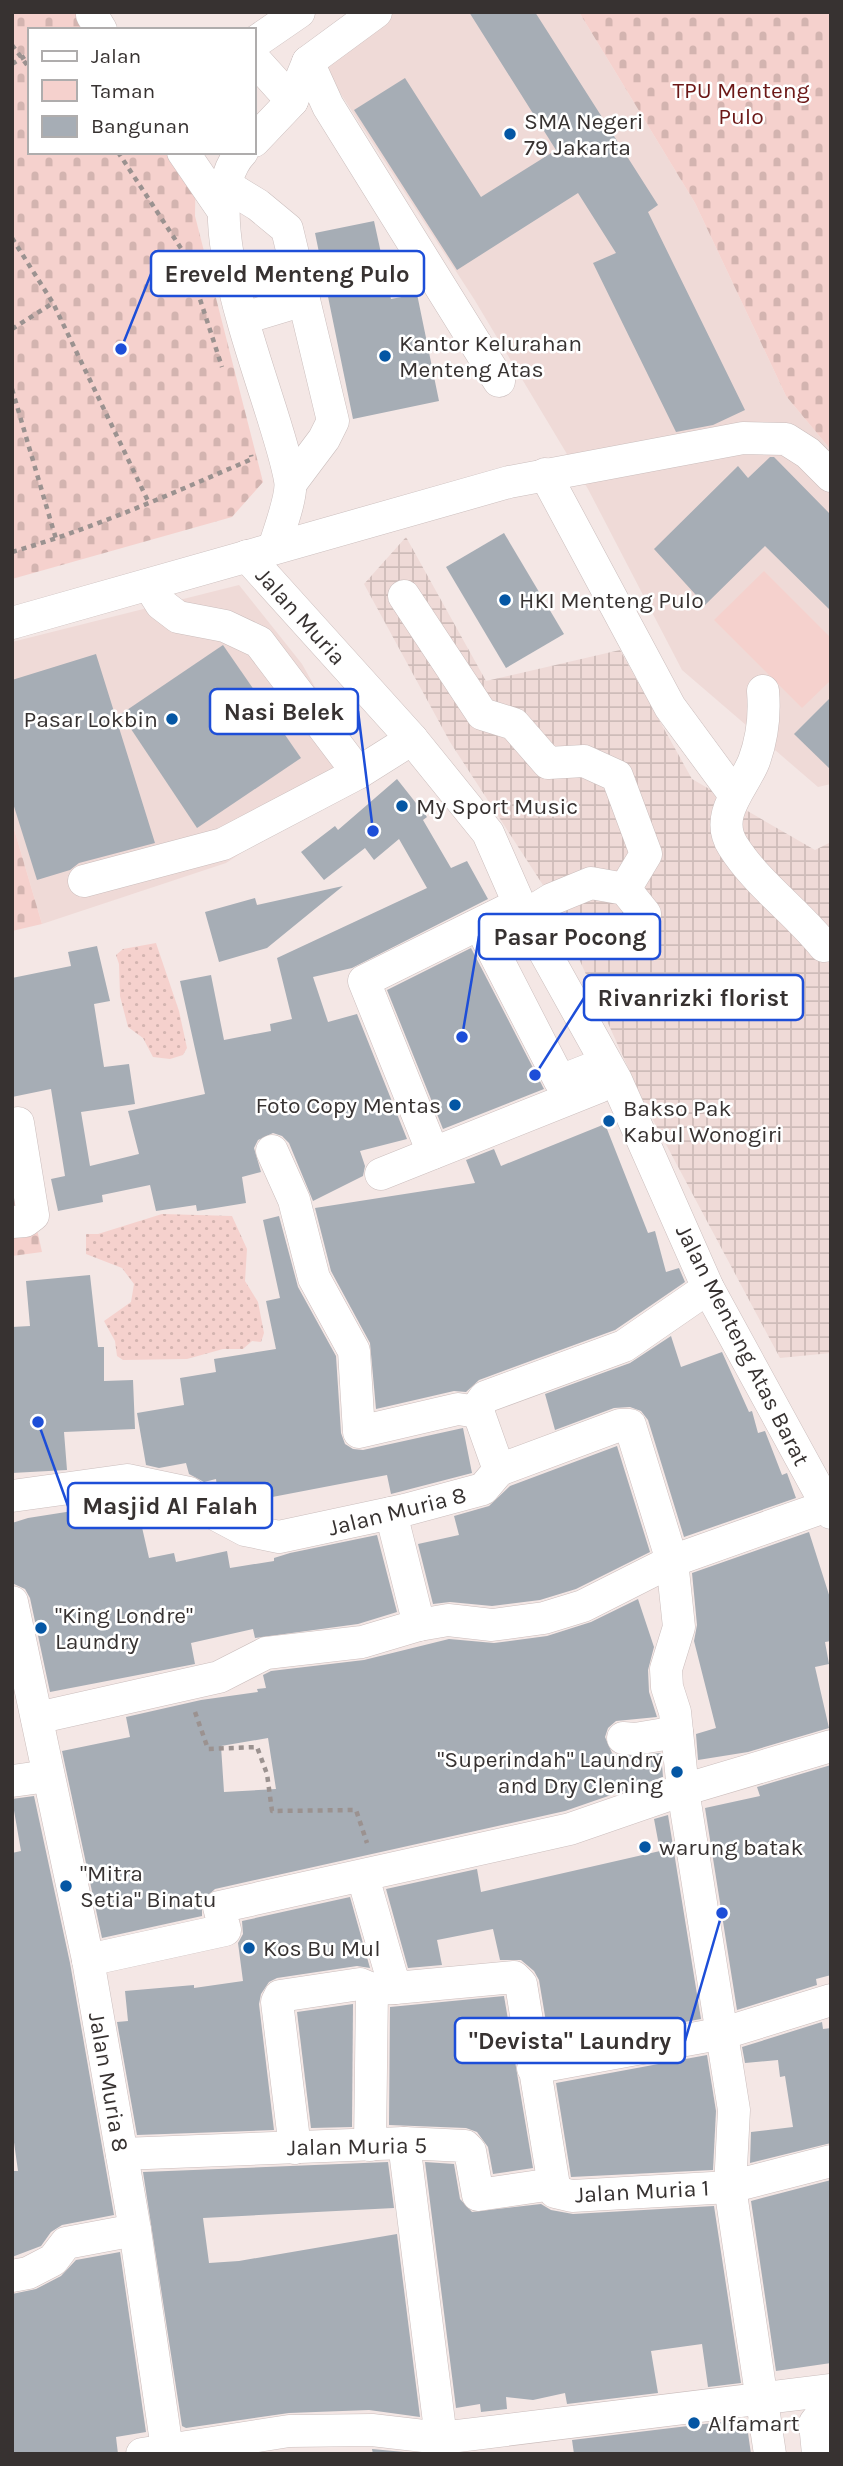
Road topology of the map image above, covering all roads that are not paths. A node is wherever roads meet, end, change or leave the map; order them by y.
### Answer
1 (299, 12) edge
2 (376, 12) edge
3 (256, 42) edge
4 (256, 61) edge
5 (308, 62) junction
6 (292, 101) junction
7 (256, 139) edge
8 (185, 154) edge
9 (240, 154) edge
10 (224, 197) junction
11 (304, 300) junction
12 (244, 318) junction
13 (499, 381) dead end
14 (543, 475) junction
15 (831, 476) edge
16 (291, 483) junction
17 (261, 552) junction
18 (149, 584) junction
19 (404, 596) dead end
20 (12, 623) edge
21 (763, 691) dead end
22 (412, 739) junction
23 (358, 773) junction
24 (743, 779) junction
25 (83, 881) dead end
26 (625, 889) junction
27 (522, 910) junction
28 (645, 914) dead end
29 (824, 946) dead end
30 (611, 1071) junction
31 (18, 1123) dead end
32 (272, 1151) dead end
33 (433, 1153) junction
34 (381, 1174) dead end
35 (12, 1222) edge
36 (708, 1288) junction
37 (478, 1412) junction
38 (499, 1470) junction
39 (12, 1496) edge
40 (829, 1509) edge
41 (391, 1513) junction
42 (672, 1560) junction
43 (12, 1602) edge
44 (419, 1625) junction
45 (17, 1641) edge
46 (37, 1718) junction
47 (677, 1732) junction
48 (623, 1738) dead end
49 (831, 1746) edge
50 (48, 1776) junction
51 (12, 1781) edge
52 (683, 1790) junction
53 (370, 1875) junction
54 (88, 1960) junction
55 (383, 1989) junction
56 (831, 2000) edge
57 (724, 2033) junction
58 (533, 2068) junction
59 (404, 2143) junction
60 (370, 2145) junction
61 (295, 2148) junction
62 (122, 2154) junction
63 (831, 2161) edge
64 (553, 2184) junction
65 (730, 2187) junction
66 (135, 2230) junction
67 (12, 2276) edge
68 (831, 2390) edge
69 (764, 2397) junction
70 (831, 2412) edge
71 (539, 2440) edge
72 (449, 2444) edge
73 (153, 2452) edge
74 (770, 2454) edge
75 (818, 2454) edge

1 - 3 street
2 - 5 street
4 - 6 street
5 - 6 street
5 - 13 street
6 - 7 street
8 - 10 street
9 - 10 street
10 - 11 street
10 - 12 street
11 - 12 street
11 - 16 street
12 - 16 street
14 - 15 street
14 - 17 street
14 - 24 street
16 - 17 street
17 - 18 street
17 - 22 street, Jalan Muria
18 - 20 street
18 - 23 street
19 - 26 street
21 - 24 street
22 - 23 street
22 - 27 street, Jalan Menteng Atas Barat
23 - 25 street
24 - 29 street
26 - 27 street
26 - 28 street
27 - 30 street, Jalan Menteng Atas Barat
27 - 30 street
27 - 33 street
30 - 33 street
30 - 36 street, Jalan Menteng Atas Barat
31 - 35 street
32 - 37 street
33 - 34 street
36 - 37 street
36 - 40 street, Jalan Menteng Atas Barat
37 - 38 street
38 - 41 street, Jalan Muria 8
38 - 42 street, Jalan Muria 8
39 - 41 street, Jalan Muria 8
40 - 42 street
41 - 44 street
42 - 44 street
42 - 47 street
43 - 45 street, Jalan Muria 8
44 - 46 street
45 - 46 street, Jalan Muria 8
46 - 50 street, Jalan Muria 8
47 - 48 street
47 - 52 street
49 - 52 street
50 - 51 street
50 - 54 street, Jalan Muria 8
52 - 53 street
52 - 57 street
53 - 54 street
53 - 55 street
54 - 62 street, Jalan Muria 8
55 - 58 street, Jalan Muria 1
55 - 60 street
55 - 61 street
56 - 57 street
57 - 58 street
57 - 65 street
58 - 64 street, Jalan Muria 1
59 - 60 street, Jalan Muria 5
59 - 64 street, Jalan Muria 5
59 - 72 street
60 - 61 street, Jalan Muria 5
61 - 62 street, Jalan Muria 5
62 - 66 street, Jalan Muria 8
63 - 65 street
64 - 65 street, Jalan Muria 1
65 - 69 street
66 - 67 street
66 - 73 street, Jalan Muria 8
68 - 69 street
69 - 71 street
69 - 74 street
70 - 75 street
71 - 72 street
72 - 73 street

